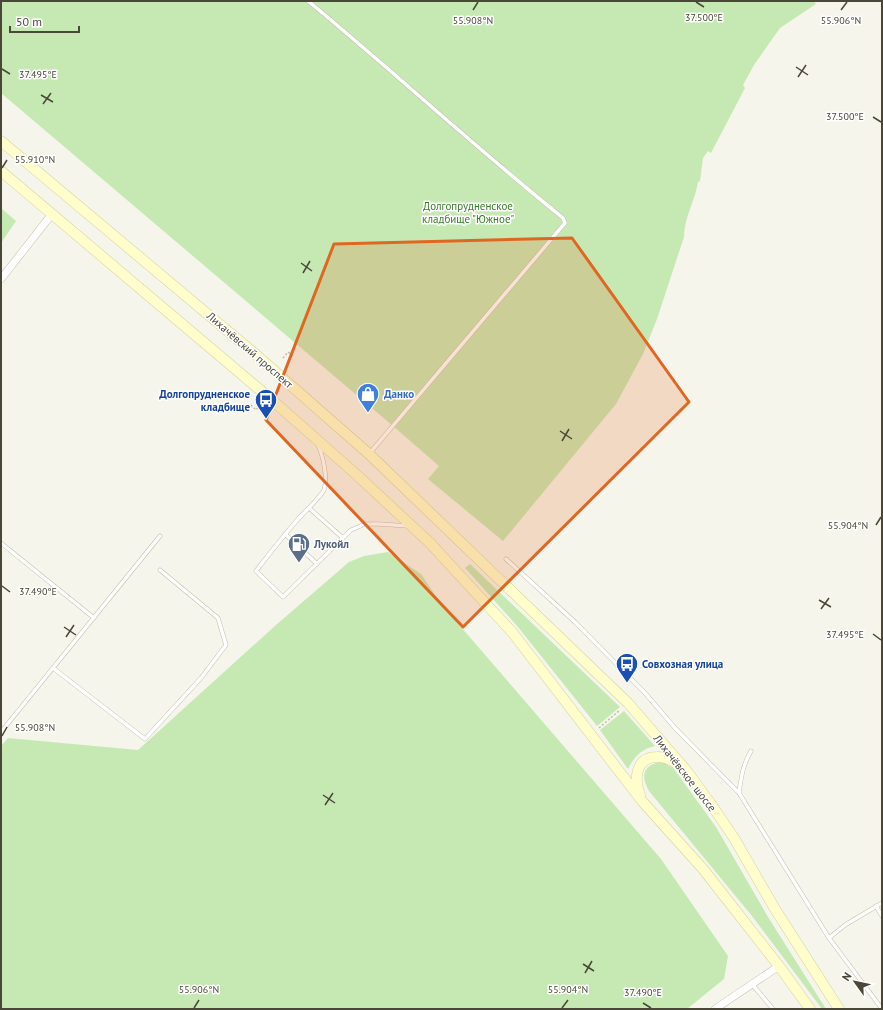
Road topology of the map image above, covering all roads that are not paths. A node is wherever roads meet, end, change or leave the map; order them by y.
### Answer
1 (308, 1) edge
2 (1, 142) edge
3 (1, 171) edge
4 (52, 214) junction
5 (1, 279) edge
6 (314, 438) junction
7 (369, 454) junction
8 (309, 508) junction
9 (412, 526) junction
10 (285, 534) junction
11 (160, 536) dead end
12 (343, 538) junction
13 (1, 543) edge
14 (506, 559) dead end
15 (317, 564) junction
16 (490, 569) joint
17 (160, 570) dead end
18 (94, 618) junction
19 (53, 668) junction
20 (1, 732) edge
21 (751, 751) dead end
22 (686, 770) junction
23 (739, 793) junction
24 (642, 801) junction
25 (882, 902) edge
26 (876, 906) junction
27 (882, 916) edge
28 (829, 938) junction
29 (779, 966) junction
30 (752, 984) junction
31 (715, 1009) edge
32 (773, 1009) edge
33 (810, 1009) edge
34 (839, 1009) edge
35 (882, 1009) edge

1 - 7 lane
2 - 7 main road, Лихачёвский проспект
3 - 4 main road
4 - 5 street
4 - 6 main road
6 - 8 lane
6 - 9 main road
7 - 16 main road, Лихачёвский проспект
8 - 10 lane
8 - 12 lane
9 - 12 lane
9 - 24 main road
10 - 15 lane
10 - 15 lane
11 - 18 lane
12 - 15 lane
13 - 18 lane
14 - 23 lane
16 - 22 main road, Лихачёвское шоссе
17 - 19 lane
18 - 19 lane
19 - 20 lane
21 - 23 lane
22 - 24 main road
22 - 34 main road, Лихачёвское шоссе
23 - 28 lane
24 - 29 main road
25 - 26 lane
26 - 27 lane
26 - 28 lane
28 - 35 lane
29 - 30 street
29 - 33 main road
30 - 31 street
30 - 32 lane

